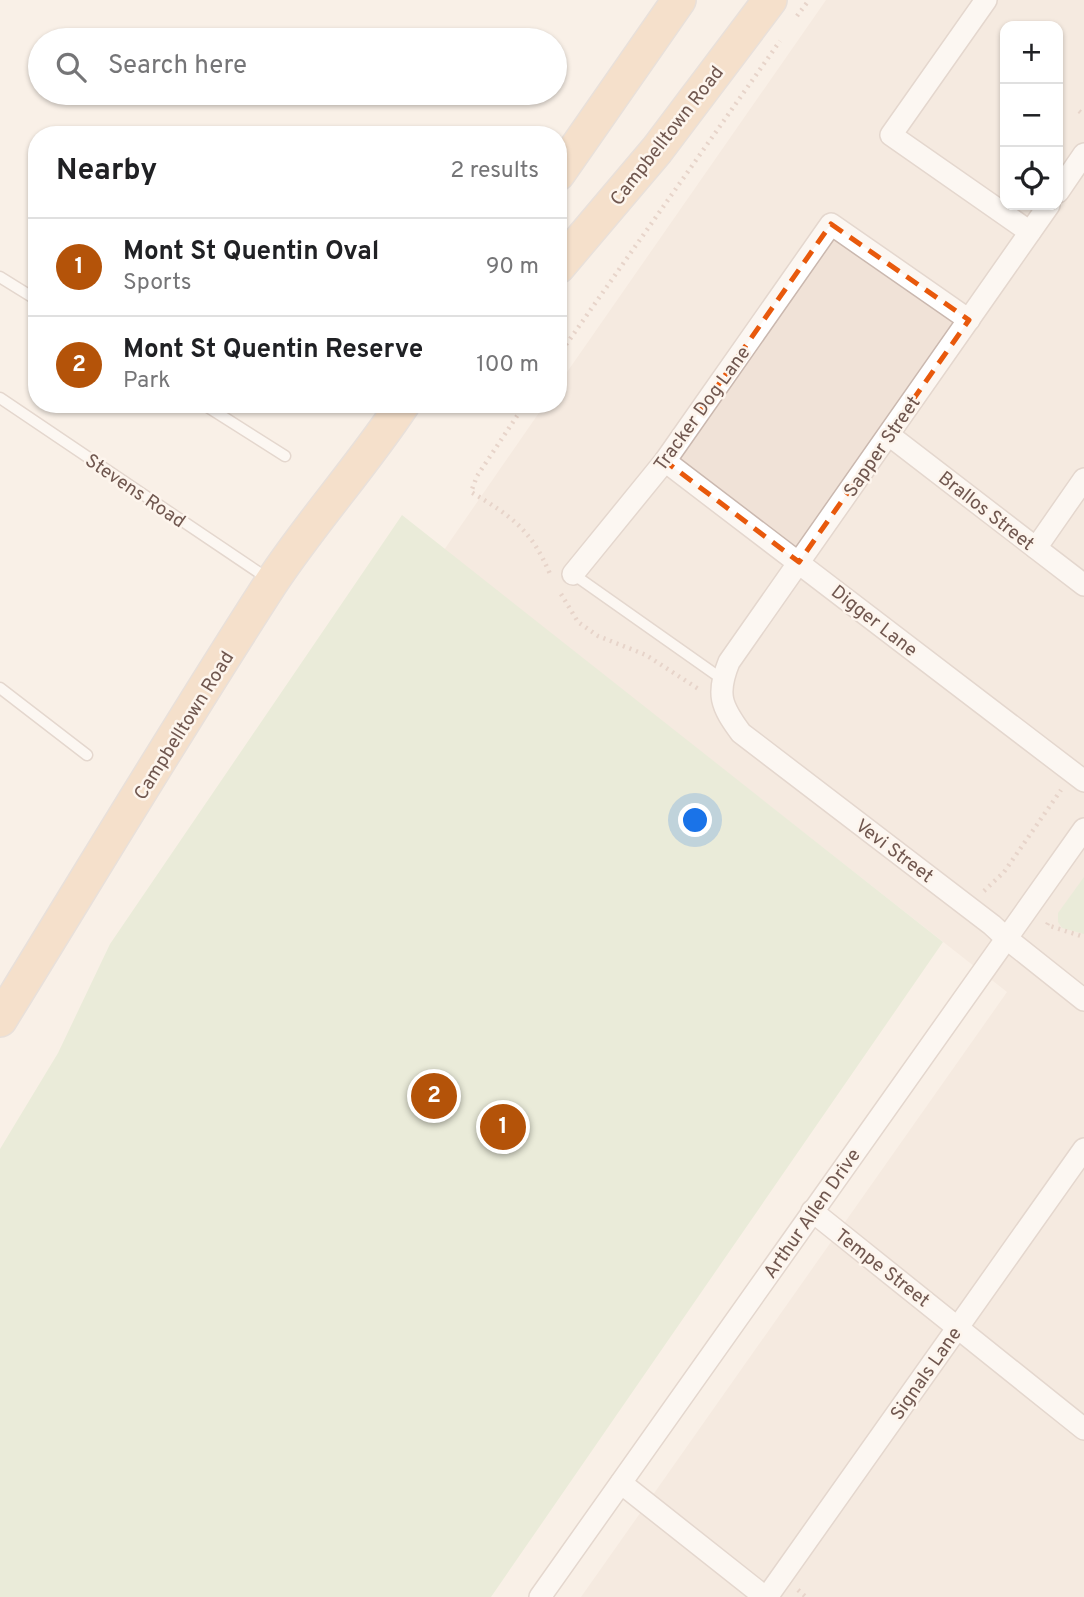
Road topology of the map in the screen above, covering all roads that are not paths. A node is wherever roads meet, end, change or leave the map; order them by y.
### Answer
1 (679, 0) edge
2 (986, 0) edge
3 (781, 11) edge
4 (1082, 160) edge
5 (567, 161) edge
6 (1063, 185) edge
7 (1045, 210) edge
8 (1030, 232) junction
9 (567, 256) edge
10 (0, 277) edge
11 (28, 294) edge
12 (969, 320) junction
13 (0, 398) edge
14 (217, 413) edge
15 (397, 413) edge
16 (408, 413) edge
17 (889, 435) junction
18 (380, 439) junction
19 (285, 456) dead end
20 (664, 461) junction
21 (1084, 479) edge
22 (1036, 548) junction
23 (799, 562) junction
24 (573, 574) joint
25 (272, 582) junction
26 (1084, 585) edge
27 (721, 685) junction
28 (0, 688) edge
29 (87, 755) dead end
30 (1079, 777) edge
31 (1084, 829) edge
32 (1006, 938) junction
33 (1084, 1000) edge
34 (0, 1020) edge
35 (1084, 1149) edge
36 (813, 1211) junction
37 (958, 1326) junction
38 (1084, 1429) edge
39 (621, 1483) junction
40 (540, 1597) edge
41 (766, 1597) edge

1 - 5 main road
2 - 8 street
3 - 9 main road, Campbelltown Road
4 - 6 street
7 - 8 street, Sapper Street
8 - 12 street, Sapper Street
10 - 11 lane
12 - 17 street, Sapper Street
12 - 20 street, Tracker Dog Lane
13 - 25 lane, Stevens Road
14 - 19 lane
15 - 18 main road, Campbelltown Road
16 - 18 main road, Campbelltown Road
17 - 22 street, Brallos Street
17 - 23 street, Sapper Street
18 - 25 main road, Campbelltown Road
20 - 23 street, Digger Lane
20 - 24 street, Tracker Dog Lane
21 - 22 street
22 - 26 street, Brallos Street
23 - 27 street, Sapper Street
23 - 30 street, Digger Lane
24 - 27 lane, Tracker Dog Lane
25 - 34 main road, Campbelltown Road
27 - 32 street, Vevi Street
28 - 29 lane
31 - 32 street, Arthur Allen Drive
32 - 33 street, Vevi Street
32 - 36 street, Arthur Allen Drive
35 - 37 street, Signals Lane
36 - 37 street, Tempe Street
36 - 39 street, Arthur Allen Drive
37 - 38 street, Tempe Street
37 - 41 street, Signals Lane
39 - 40 street, Arthur Allen Drive
39 - 41 street

